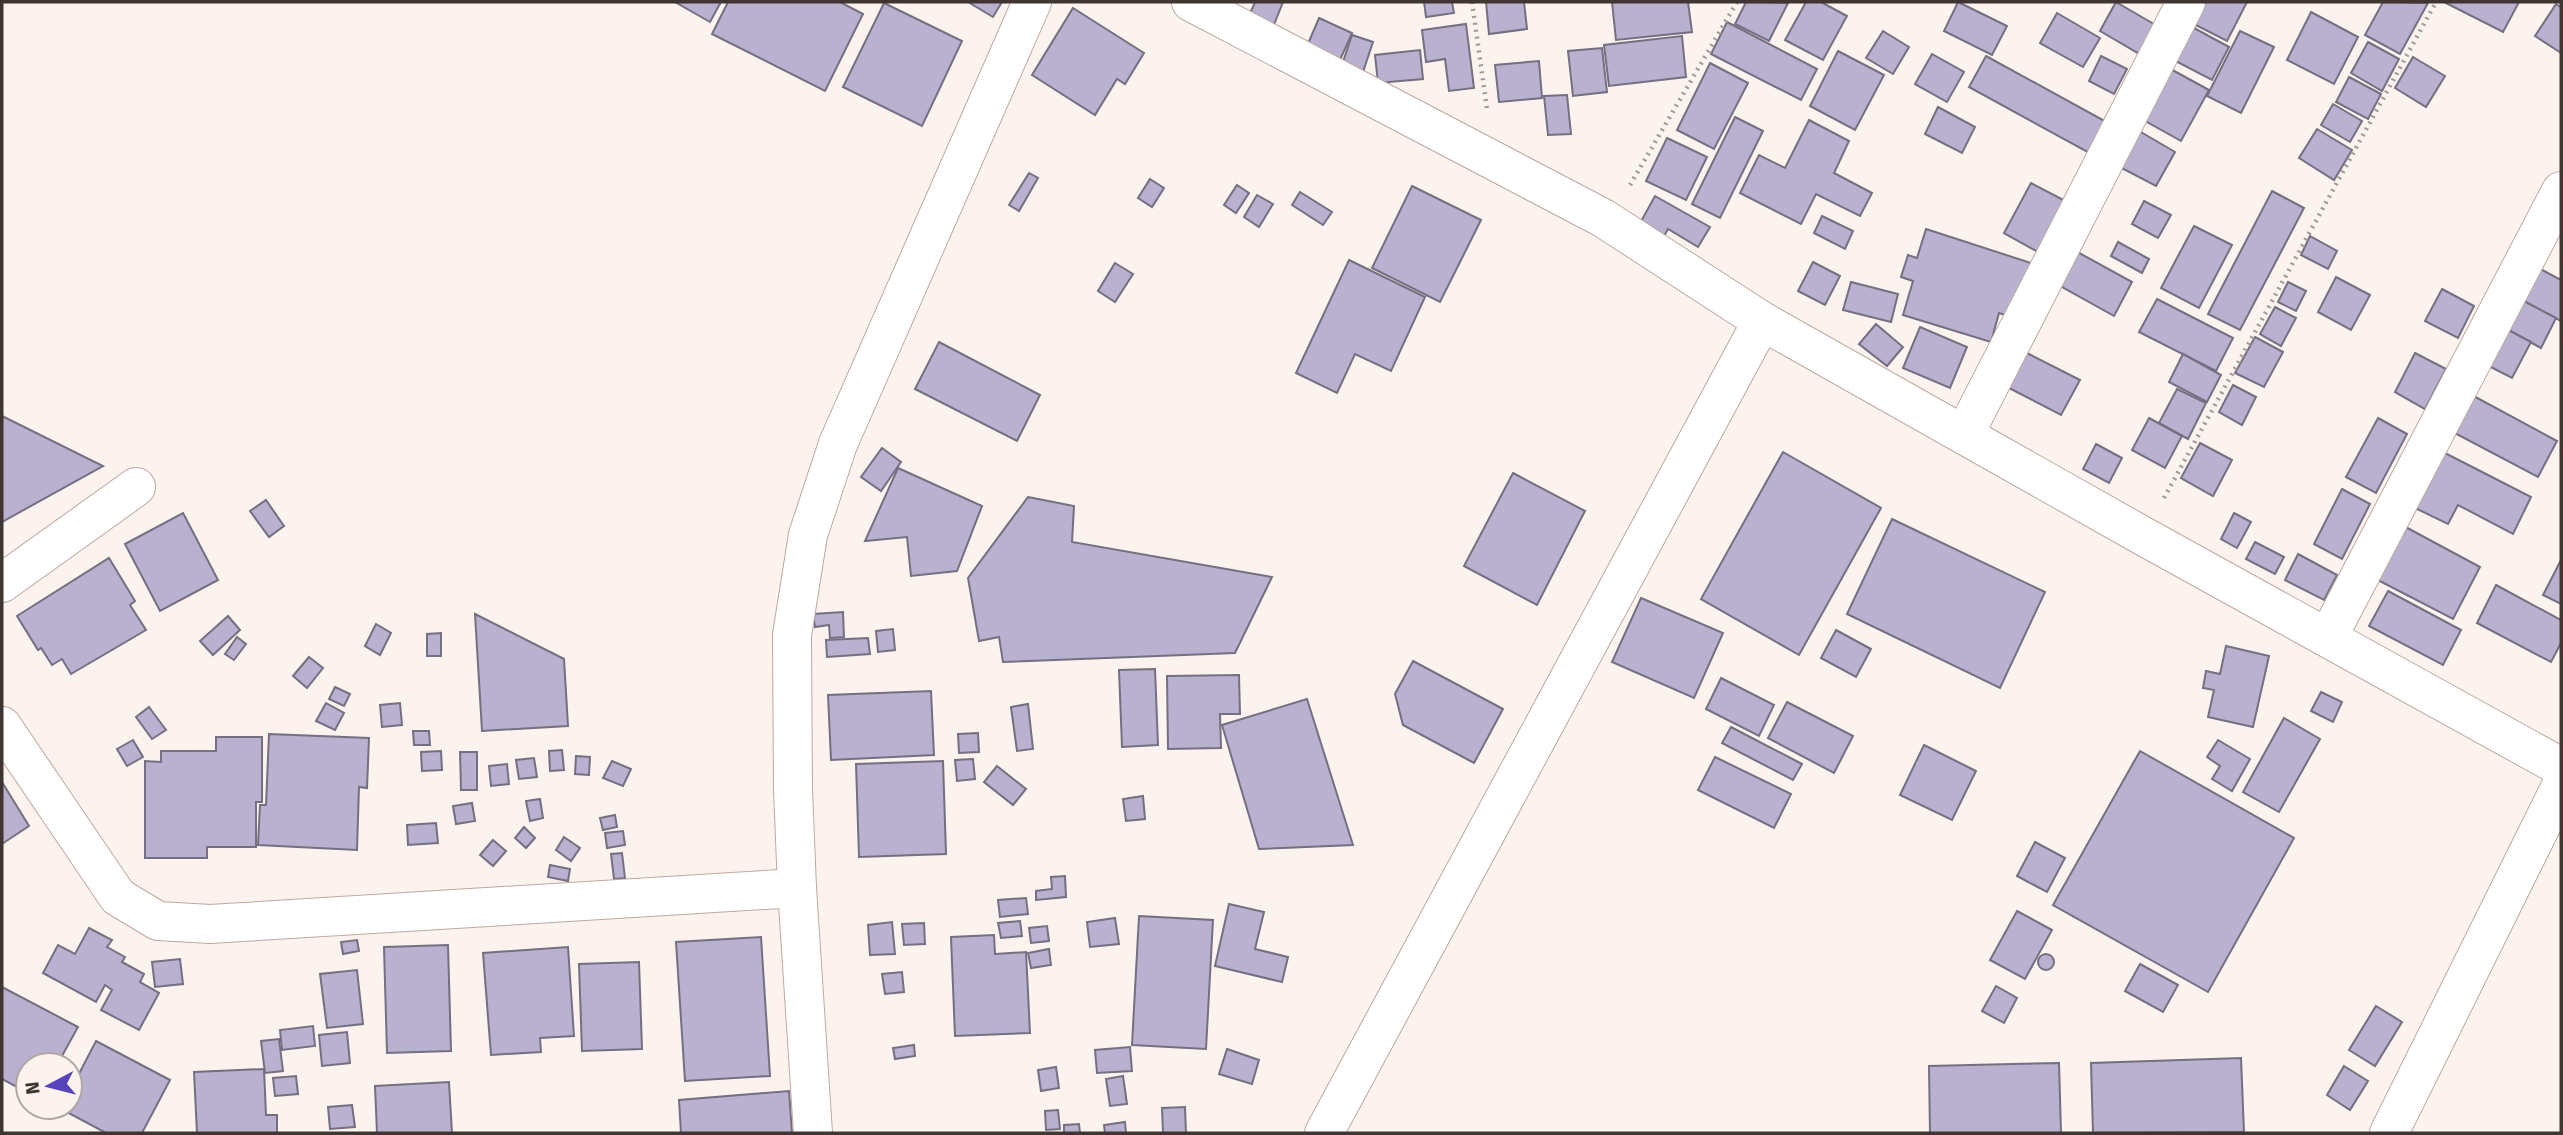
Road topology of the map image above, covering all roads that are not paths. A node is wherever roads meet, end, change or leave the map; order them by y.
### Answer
1 (1031, 2) edge
2 (1191, 2) edge
3 (2186, 2) edge
4 (2561, 191) edge
5 (1762, 321) junction
6 (1964, 435) junction
7 (136, 487) dead end
8 (2, 583) edge
9 (2328, 637) junction
10 (2, 726) edge
11 (2561, 767) edge
12 (2561, 786) edge
13 (797, 888) junction
14 (813, 1133) edge
15 (1324, 1133) edge
16 (2389, 1133) edge

1 - 13 street
2 - 5 street
3 - 6 street
4 - 9 street
5 - 6 street
5 - 15 street
6 - 9 street
7 - 8 street
9 - 11 street
10 - 13 street
12 - 16 street
13 - 14 street

